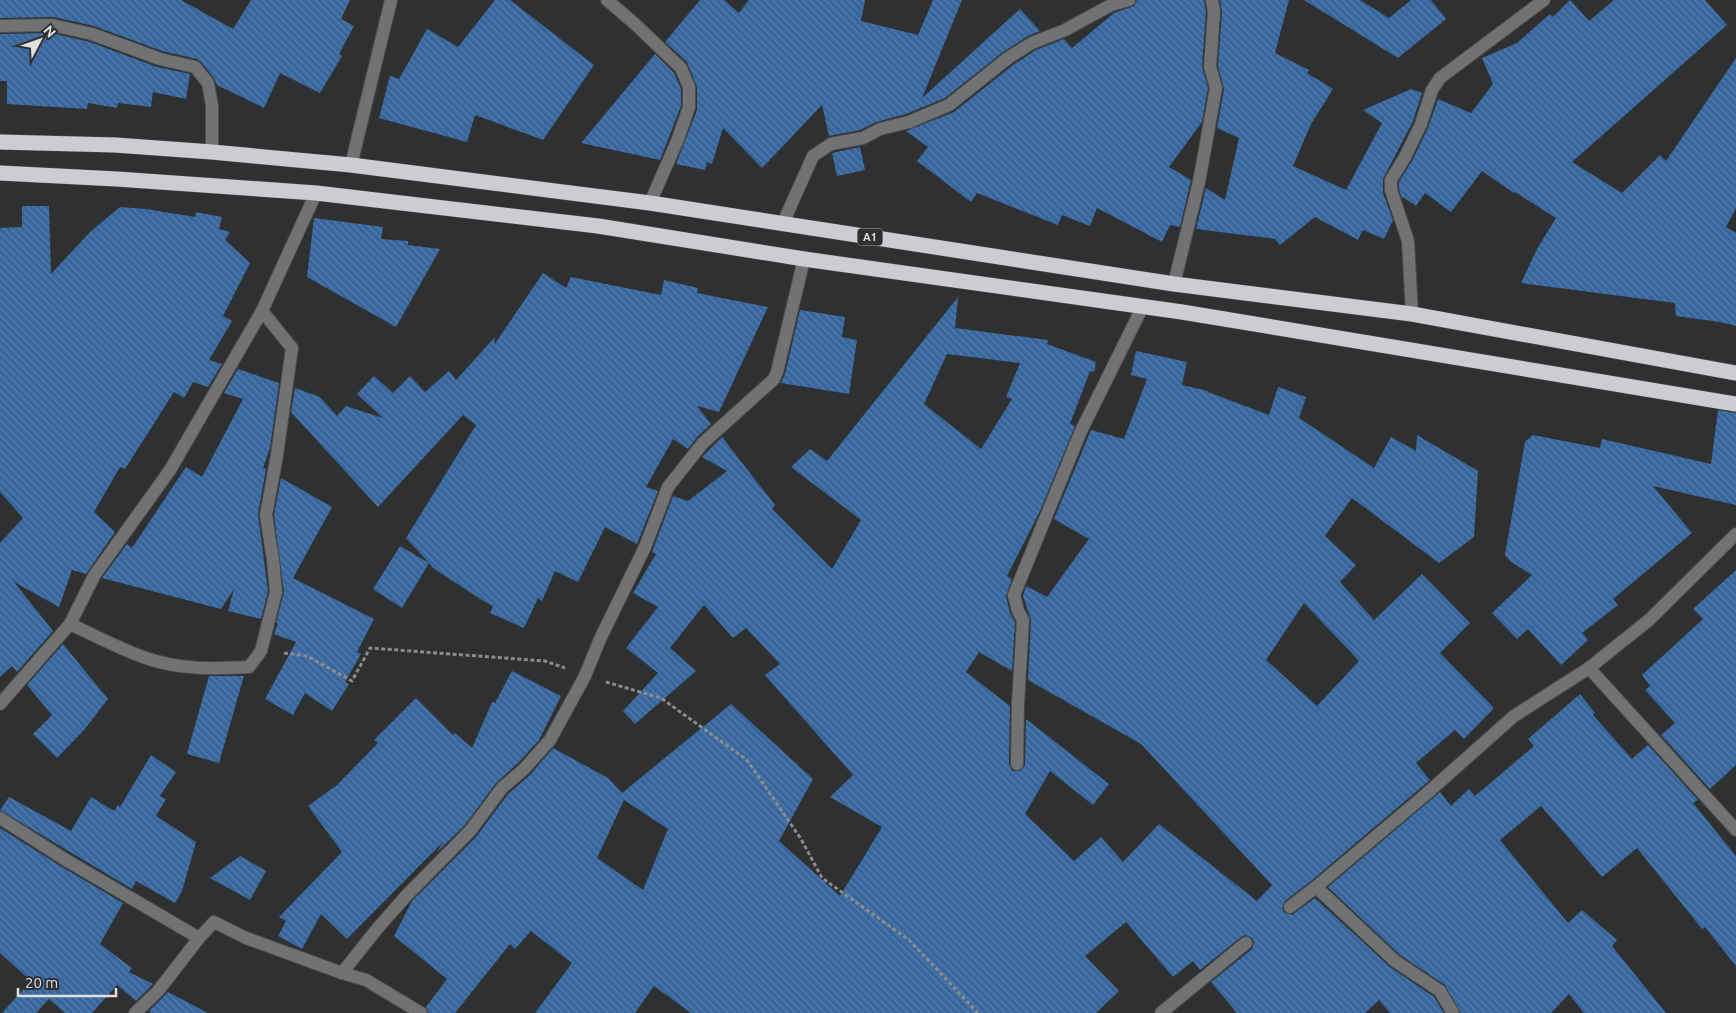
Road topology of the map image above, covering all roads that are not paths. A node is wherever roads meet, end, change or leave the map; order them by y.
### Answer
1 (391, 0) edge
2 (607, 0) edge
3 (1129, 0) edge
4 (1212, 0) edge
5 (1544, 0) edge
6 (0, 26) edge
7 (0, 142) edge
8 (212, 152) junction
9 (351, 165) junction
10 (0, 173) edge
11 (316, 193) junction
12 (650, 203) junction
13 (784, 224) junction
14 (804, 259) junction
15 (1174, 284) junction
16 (1142, 308) junction
17 (262, 311) junction
18 (1412, 314) junction
19 (1736, 372) edge
20 (1736, 404) edge
21 (1736, 534) edge
22 (70, 624) junction
23 (1589, 668) junction
24 (0, 704) edge
25 (1017, 764) dead end
26 (0, 818) edge
27 (1736, 830) edge
28 (1316, 887) junction
29 (1290, 907) dead end
30 (200, 938) junction
31 (1246, 942) dead end
32 (342, 973) junction
33 (135, 1013) edge
34 (421, 1013) edge
35 (1161, 1013) edge
36 (1453, 1013) edge

1 - 9 street
2 - 12 street
3 - 13 street
4 - 15 street
5 - 18 street
6 - 8 street
7 - 8 highway, A1
8 - 9 highway, A1
9 - 12 highway, A1
10 - 11 highway
11 - 14 highway
11 - 17 street
12 - 13 highway, A1
13 - 15 highway, A1
14 - 16 highway
14 - 32 street
15 - 18 highway, A1
16 - 20 highway
16 - 25 street
17 - 22 street
17 - 22 street
18 - 19 highway, A1
21 - 23 street
22 - 24 street
23 - 27 street
23 - 28 street
26 - 30 street
28 - 29 street
28 - 36 street
30 - 32 street
30 - 33 street
31 - 35 street
32 - 34 street

